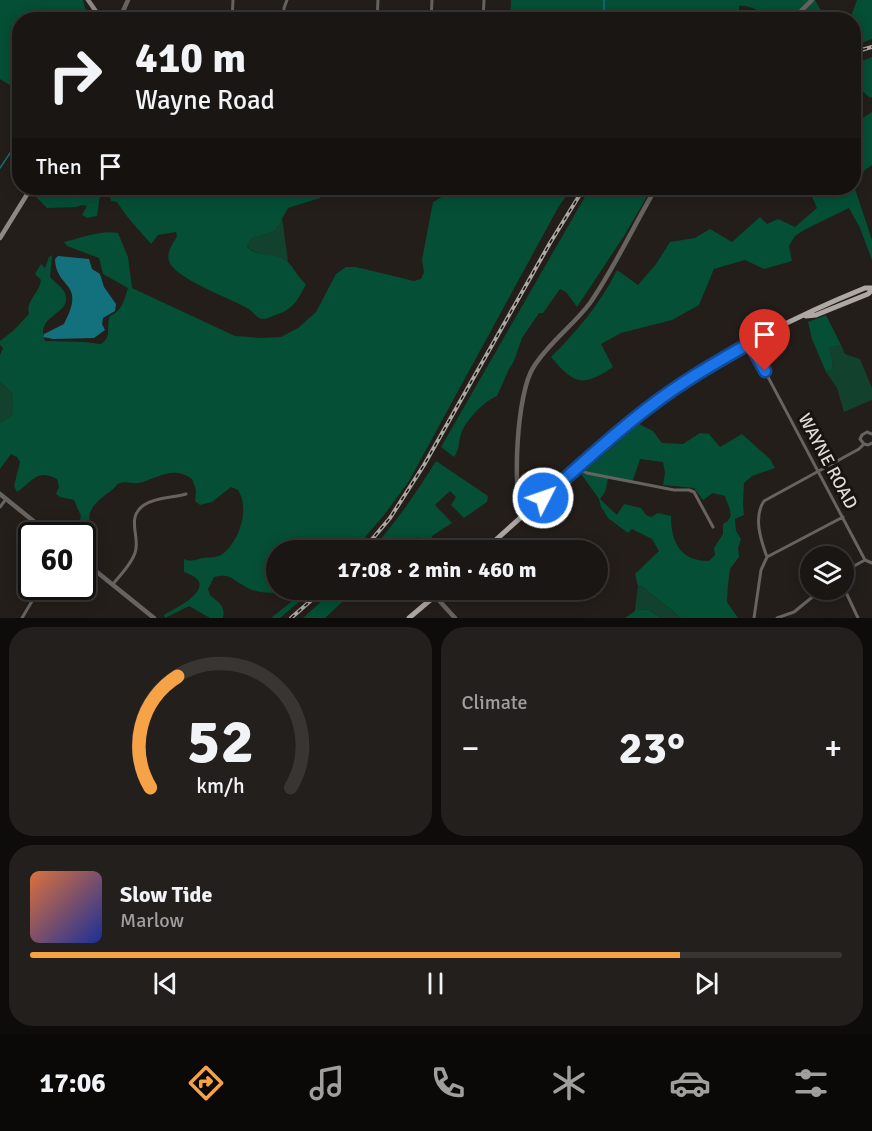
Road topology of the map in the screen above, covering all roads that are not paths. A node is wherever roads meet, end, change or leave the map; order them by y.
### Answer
1 (812, 0) edge
2 (800, 12) edge
3 (27, 195) edge
4 (652, 195) edge
5 (0, 238) edge
6 (872, 289) edge
7 (750, 343) junction
8 (872, 434) edge
9 (872, 443) edge
10 (864, 444) junction
11 (577, 468) junction
12 (818, 471) junction
13 (0, 494) edge
14 (186, 494) dead end
15 (6, 499) junction
16 (0, 507) edge
17 (522, 516) junction
18 (843, 517) junction
19 (35, 522) edge
20 (713, 527) dead end
21 (496, 540) edge
22 (767, 557) junction
23 (865, 560) junction
24 (872, 563) edge
25 (854, 566) edge
26 (96, 571) edge
27 (113, 584) junction
28 (32, 600) edge
29 (430, 600) edge
30 (438, 600) edge
31 (809, 600) edge
32 (850, 600) edge
33 (22, 618) edge
34 (154, 618) edge
35 (409, 618) edge
36 (454, 618) edge
37 (754, 618) edge
38 (777, 618) edge
39 (858, 618) edge

1 - 2 street
3 - 5 main road
4 - 17 street
6 - 7 main road
7 - 11 main road
7 - 12 street, WAYNE ROAD
8 - 10 street
9 - 10 street
10 - 12 street
11 - 17 main road
11 - 20 street
12 - 18 street, WAYNE ROAD
12 - 22 street
13 - 15 street
14 - 27 street
15 - 16 street
15 - 19 street
17 - 21 main road
18 - 22 street
18 - 23 street, WAYNE ROAD
22 - 37 street
23 - 24 street
23 - 25 street
26 - 27 street
27 - 34 street
28 - 33 street
29 - 35 main road
30 - 36 street
31 - 38 street
32 - 39 street

